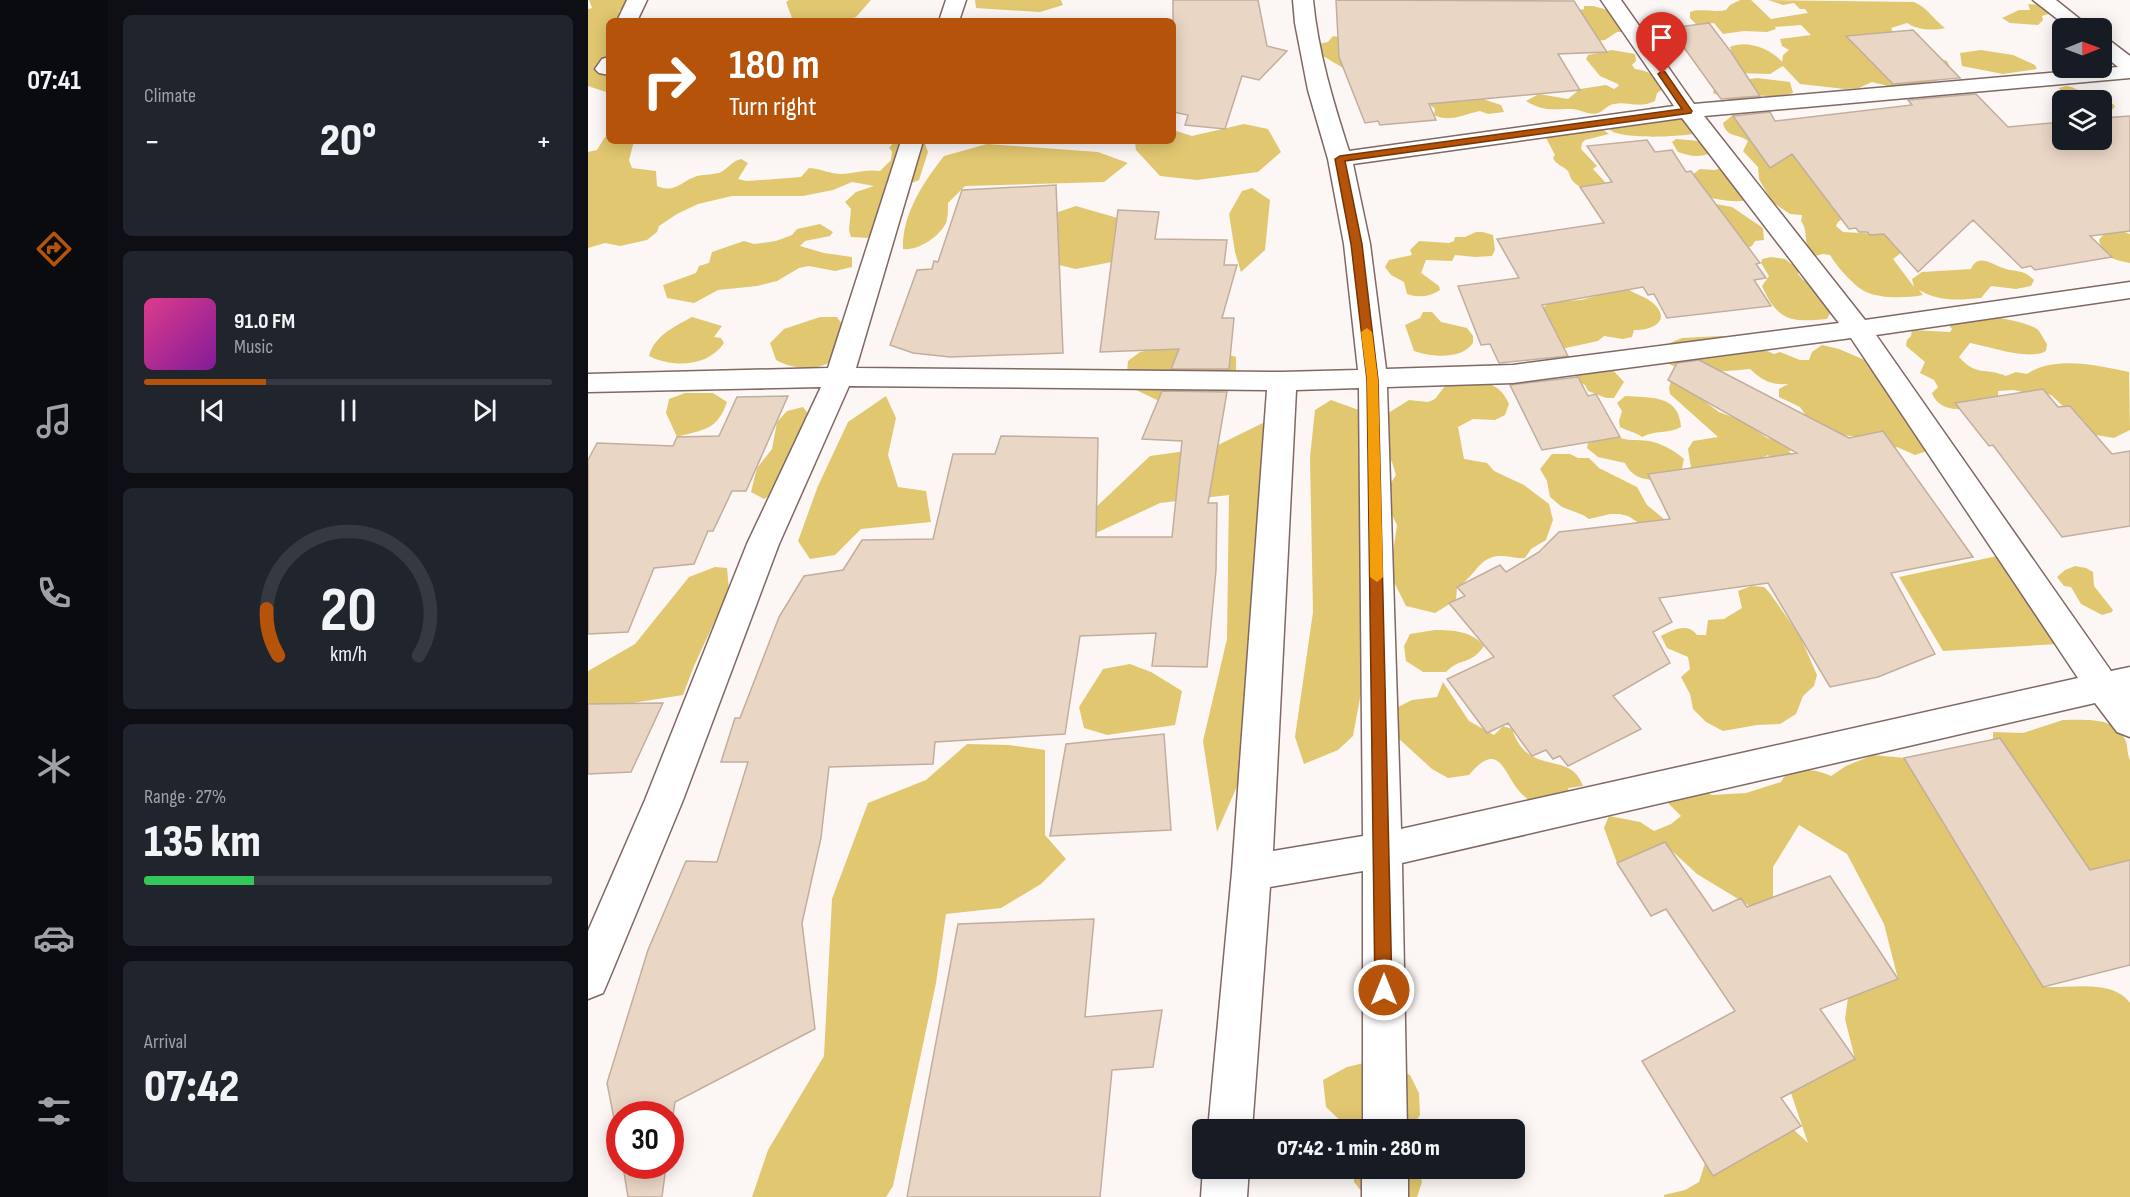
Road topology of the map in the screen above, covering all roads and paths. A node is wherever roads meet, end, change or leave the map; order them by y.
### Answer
1 (637, 0) edge
2 (956, 0) edge
3 (1303, 0) edge
4 (1611, 0) edge
5 (2043, 0) edge
6 (628, 18) edge
7 (950, 18) edge
8 (2067, 18) edge
9 (2112, 46) edge
10 (2130, 66) edge
11 (2130, 72) edge
12 (1688, 111) junction
13 (911, 144) edge
14 (1340, 159) junction
15 (2130, 290) edge
16 (1857, 329) junction
17 (839, 377) junction
18 (1373, 380) junction
19 (1282, 381) junction
20 (588, 383) edge
21 (2116, 684) edge
22 (2130, 722) edge
23 (1382, 850) junction
24 (1252, 872) junction
25 (588, 979) edge
26 (1231, 1119) edge
27 (1385, 1119) edge
28 (1225, 1179) edge
29 (1385, 1179) edge
30 (1224, 1197) edge
31 (1385, 1197) edge

1 - 6 street
2 - 7 street
3 - 14 street
4 - 12 street
5 - 8 street
9 - 10 street
11 - 12 street
12 - 14 street
12 - 16 street
13 - 17 street
14 - 18 street
15 - 16 street
16 - 18 street
16 - 21 street
17 - 19 street
17 - 20 street
17 - 25 street
18 - 19 street
18 - 23 street
19 - 24 street
21 - 22 street
21 - 23 street
23 - 24 street
23 - 27 street
24 - 26 street
28 - 30 street
29 - 31 street

